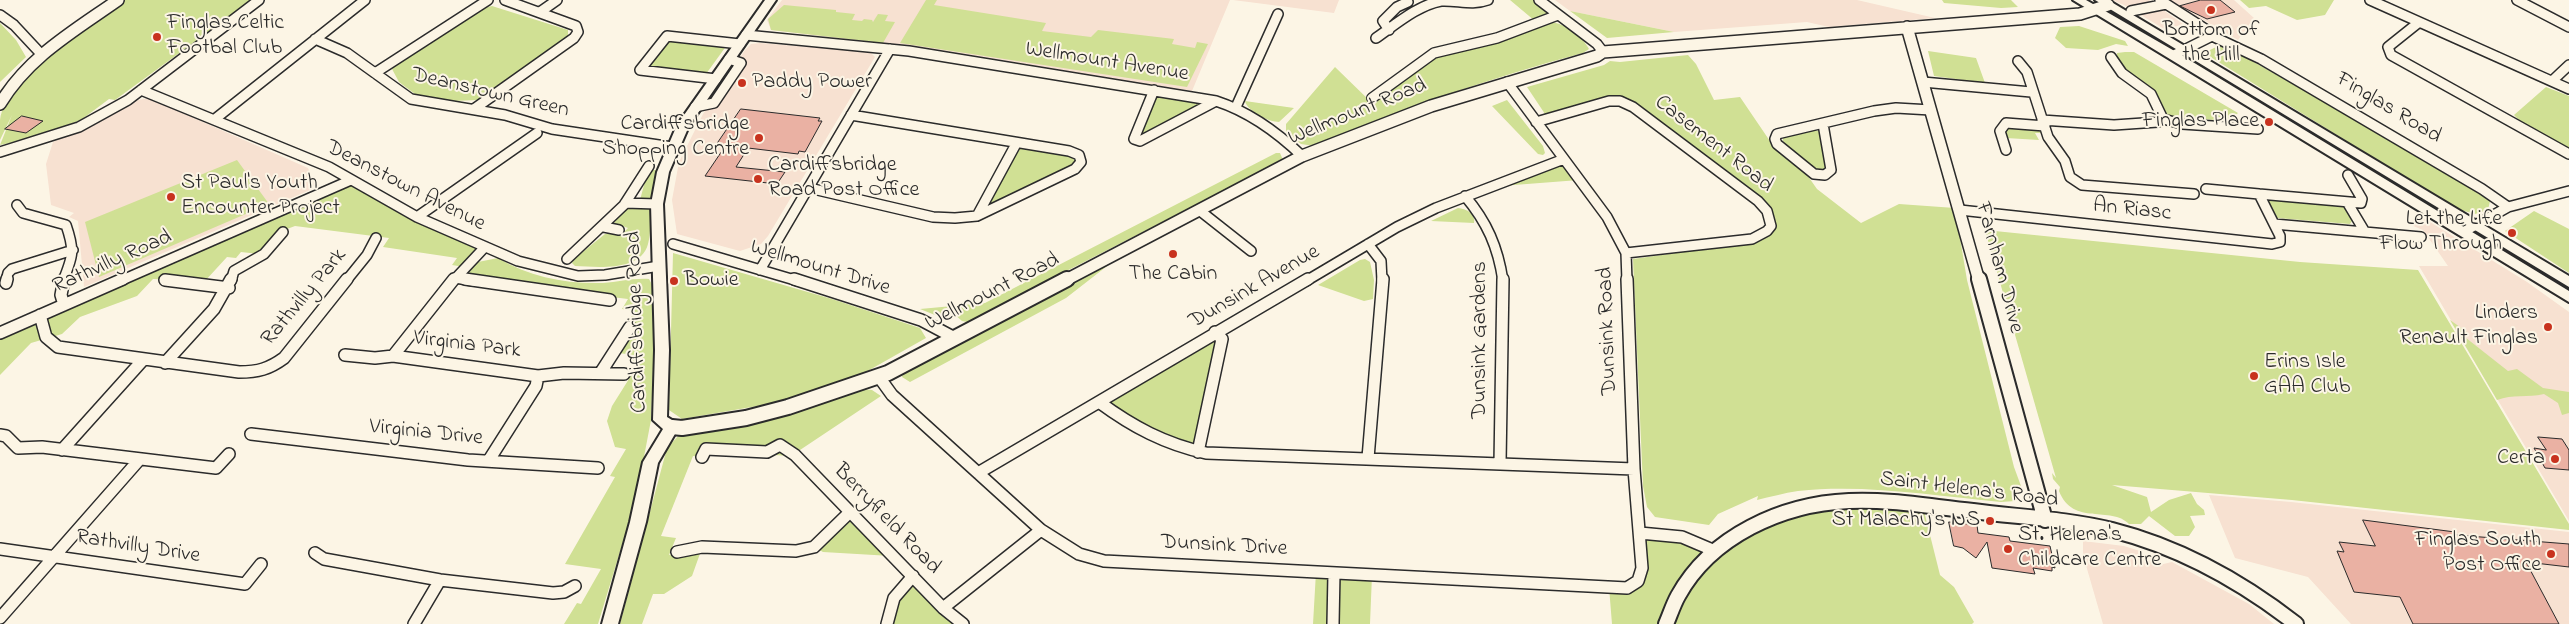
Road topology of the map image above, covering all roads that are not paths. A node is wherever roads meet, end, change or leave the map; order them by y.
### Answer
1 (118, 0) edge
2 (259, 0) edge
3 (364, 0) edge
4 (488, 0) edge
5 (505, 0) edge
6 (557, 0) edge
7 (771, 0) edge
8 (1488, 0) edge
9 (1539, 0) edge
10 (2078, 0) edge
11 (2370, 0) edge
12 (2516, 0) edge
13 (1408, 2) dead end
14 (2104, 2) edge
15 (2163, 2) edge
16 (2094, 10) junction
17 (2131, 11) dead end
18 (540, 12) junction
19 (1278, 14) dead end
20 (0, 15) edge
21 (1558, 15) junction
22 (2418, 23) junction
23 (2569, 27) edge
24 (1907, 28) junction
25 (1389, 30) junction
26 (2212, 36) junction
27 (1376, 38) dead end
28 (315, 39) junction
29 (743, 39) junction
30 (890, 49) junction
31 (1603, 52) junction
32 (2179, 52) junction
33 (42, 55) junction
34 (2111, 57) dead end
35 (729, 59) junction
36 (2018, 61) dead end
37 (2569, 65) edge
38 (375, 72) junction
39 (716, 79) junction
40 (2552, 81) junction
41 (1507, 82) junction
42 (1923, 82) junction
43 (2569, 89) edge
44 (141, 90) junction
45 (1154, 90) junction
46 (2032, 92) junction
47 (1372, 98) dead end
48 (1216, 101) junction
49 (0, 104) edge
50 (695, 107) junction
51 (1236, 107) junction
52 (474, 110) junction
53 (1931, 110) junction
54 (851, 115) junction
55 (215, 119) junction
56 (2163, 119) junction
57 (1536, 122) junction
58 (2044, 123) junction
59 (1823, 124) junction
60 (2258, 129) dead end
61 (537, 133) dead end
62 (1016, 144) junction
63 (672, 147) junction
64 (2006, 150) dead end
65 (0, 152) edge
66 (2569, 154) edge
67 (1302, 156) junction
68 (1564, 159) junction
69 (649, 166) dead end
70 (2348, 175) dead end
71 (351, 180) junction
72 (809, 188) junction
73 (2206, 189) dead end
74 (2569, 191) edge
75 (2194, 194) dead end
76 (2259, 194) junction
77 (1465, 196) junction
78 (2347, 202) junction
79 (625, 203) junction
80 (657, 204) junction
81 (17, 205) dead end
82 (2508, 207) junction
83 (1199, 210) junction
84 (1960, 210) junction
85 (977, 216) junction
86 (416, 217) junction
87 (2274, 224) junction
88 (604, 227) junction
89 (2471, 228) junction
90 (620, 230) dead end
91 (283, 232) dead end
92 (2364, 232) junction
93 (376, 238) dead end
94 (2421, 238) dead end
95 (674, 244) dead end
96 (1368, 244) junction
97 (484, 248) junction
98 (72, 250) junction
99 (1250, 251) dead end
100 (1626, 253) junction
101 (567, 259) dead end
102 (659, 266) junction
103 (760, 270) junction
104 (455, 278) junction
105 (165, 280) dead end
106 (2569, 282) edge
107 (6, 283) dead end
108 (229, 288) junction
109 (2569, 297) edge
110 (610, 300) dead end
111 (64, 305) junction
112 (40, 316) junction
113 (630, 327) dead end
114 (1215, 332) junction
115 (0, 333) edge
116 (953, 337) junction
117 (345, 355) dead end
118 (392, 356) junction
119 (142, 361) junction
120 (165, 363) junction
121 (601, 372) junction
122 (624, 374) dead end
123 (538, 376) junction
124 (879, 377) junction
125 (1099, 402) junction
126 (672, 427) junction
127 (251, 434) dead end
128 (0, 435) edge
129 (62, 450) junction
130 (1198, 452) junction
131 (229, 454) dead end
132 (702, 457) dead end
133 (1368, 458) junction
134 (139, 460) junction
135 (488, 460) junction
136 (1500, 463) junction
137 (598, 468) dead end
138 (1634, 469) junction
139 (978, 473) junction
140 (850, 512) junction
141 (2045, 520) junction
142 (1041, 530) junction
143 (1640, 533) junction
144 (0, 549) edge
145 (1715, 551) junction
146 (677, 552) dead end
147 (315, 553) dead end
148 (54, 556) junction
149 (260, 564) dead end
150 (1334, 573) junction
151 (913, 576) junction
152 (440, 580) junction
153 (1636, 584) joint
154 (575, 586) dead end
155 (943, 608) junction
156 (0, 618) edge
157 (414, 624) edge
158 (610, 624) edge
159 (887, 624) edge
160 (963, 624) edge
161 (1333, 624) edge
162 (1666, 624) edge
163 (2296, 624) edge

1 - 33 street
2 - 44 street
3 - 28 street
4 - 38 street
5 - 18 street
6 - 18 street
7 - 29 main road, Cardiffsbridge Road
8 - 25 street
9 - 21 street
10 - 16 main road
11 - 22 street
12 - 23 street
13 - 25 street
14 - 16 street, Wellmount Road
14 - 32 main road
15 - 17 street
15 - 26 street, Finglas Road
16 - 24 street, Wellmount Road
16 - 32 main road
18 - 52 street
19 - 51 street
20 - 33 street
21 - 31 street
21 - 47 street
22 - 40 street
22 - 66 street
24 - 31 street, Wellmount Road
24 - 42 street, Farnham Drive
25 - 27 street
26 - 32 street
26 - 82 street, Finglas Road
28 - 38 street, Deanstown Green
28 - 55 street
29 - 30 street, Wellmount Avenue
29 - 35 main road, Cardiffsbridge Road
29 - 39 street
30 - 45 street, Wellmount Avenue
30 - 54 street
31 - 41 street, Wellmount Road
32 - 89 main road
33 - 49 street
34 - 56 street
35 - 39 main road, Cardiffsbridge Road
35 - 50 street
36 - 46 street
37 - 40 street
38 - 52 street, Deanstown Green
39 - 50 main road, Cardiffsbridge Road
40 - 43 street
41 - 57 street, Dunsink Road
41 - 67 street, Wellmount Road
42 - 46 street
42 - 53 street, Farnham Drive
44 - 55 street, Deanstown Avenue
44 - 65 street
45 - 48 street, Wellmount Avenue
45 - 48 street
46 - 58 street
48 - 51 street, Wellmount Avenue
50 - 63 main road, Cardiffsbridge Road
51 - 67 street, Wellmount Avenue
52 - 63 street, Deanstown Green
53 - 59 street
53 - 84 street, Farnham Drive
54 - 62 street
54 - 72 street
55 - 71 street, Deanstown Avenue
56 - 58 street
56 - 60 street
57 - 68 street, Dunsink Road
57 - 100 street, Casement Road
58 - 64 street
58 - 75 street
59 - 59 street
61 - 86 street
62 - 85 street
62 - 85 street
63 - 80 main road, Cardiffsbridge Road
67 - 83 street, Wellmount Road
68 - 77 street, Dunsink Avenue
68 - 100 street, Dunsink Road
69 - 79 street
70 - 78 street
71 - 86 street, Deanstown Avenue
71 - 111 street, Rathvilly Road
72 - 85 street
72 - 103 street
73 - 76 street
74 - 82 street
76 - 78 street
76 - 87 street, An Riasc
77 - 96 street, Dunsink Avenue
77 - 136 street, Dunsink Gardens
78 - 92 street
79 - 80 street
79 - 88 street
80 - 102 main road, Cardiffsbridge Road
81 - 98 street
82 - 89 street
83 - 99 street
83 - 116 street, Wellmount Road
84 - 87 street, An Riasc
84 - 141 street, Farnham Drive
86 - 97 street, Deanstown Avenue
87 - 92 street
88 - 90 street
88 - 101 street
89 - 106 main road
89 - 109 main road
91 - 108 street
92 - 94 street
93 - 120 street, Rathvilly Park
95 - 103 street, Wellmount Drive
96 - 114 street, Dunsink Avenue
96 - 133 street
97 - 102 street, Deanstown Avenue
97 - 104 street, Virginia Park
98 - 107 street
98 - 111 street
100 - 138 street, Dunsink Road
102 - 126 main road, Cardiffsbridge Road
103 - 116 street, Wellmount Drive
104 - 110 street
104 - 118 street, Virginia Park
105 - 108 street
108 - 120 street
111 - 112 street, Rathvilly Road
112 - 115 street, Rathvilly Road
112 - 119 street, Rathvilly Park
113 - 121 street
114 - 125 street, Dunsink Avenue
114 - 130 street
116 - 124 street, Wellmount Road
117 - 118 street
118 - 123 street, Virginia Park
119 - 120 street, Rathvilly Park
119 - 129 street
121 - 122 street
121 - 123 street
123 - 135 street, Virginia Park
124 - 126 street, Wellmount Road
124 - 139 street, Dunsink Drive
125 - 130 street
125 - 139 street, Dunsink Avenue
126 - 158 main road, Cardiffsbridge Road
127 - 135 street, Virginia Drive
128 - 129 street
129 - 134 street
130 - 133 street
131 - 134 street
132 - 140 street, Berryfield Road
133 - 136 street
134 - 148 street
135 - 137 street, Virginia Drive
136 - 138 street
138 - 143 street, Dunsink Road
139 - 142 street, Dunsink Drive
140 - 146 street
140 - 151 street, Berryfield Road
141 - 145 street, Saint Helena's Road
141 - 163 street, Saint Helena's Road
142 - 150 street, Dunsink Drive
142 - 155 street
143 - 145 street
143 - 153 street, Dunsink Road
144 - 148 street, Rathvilly Drive
145 - 162 street, Saint Helena's Road
147 - 152 street
148 - 149 street, Rathvilly Drive
148 - 156 street
150 - 153 street, Dunsink Drive
150 - 161 street
151 - 155 street, Berryfield Road
151 - 159 street
152 - 154 street
152 - 157 street
155 - 160 street, Berryfield Road

